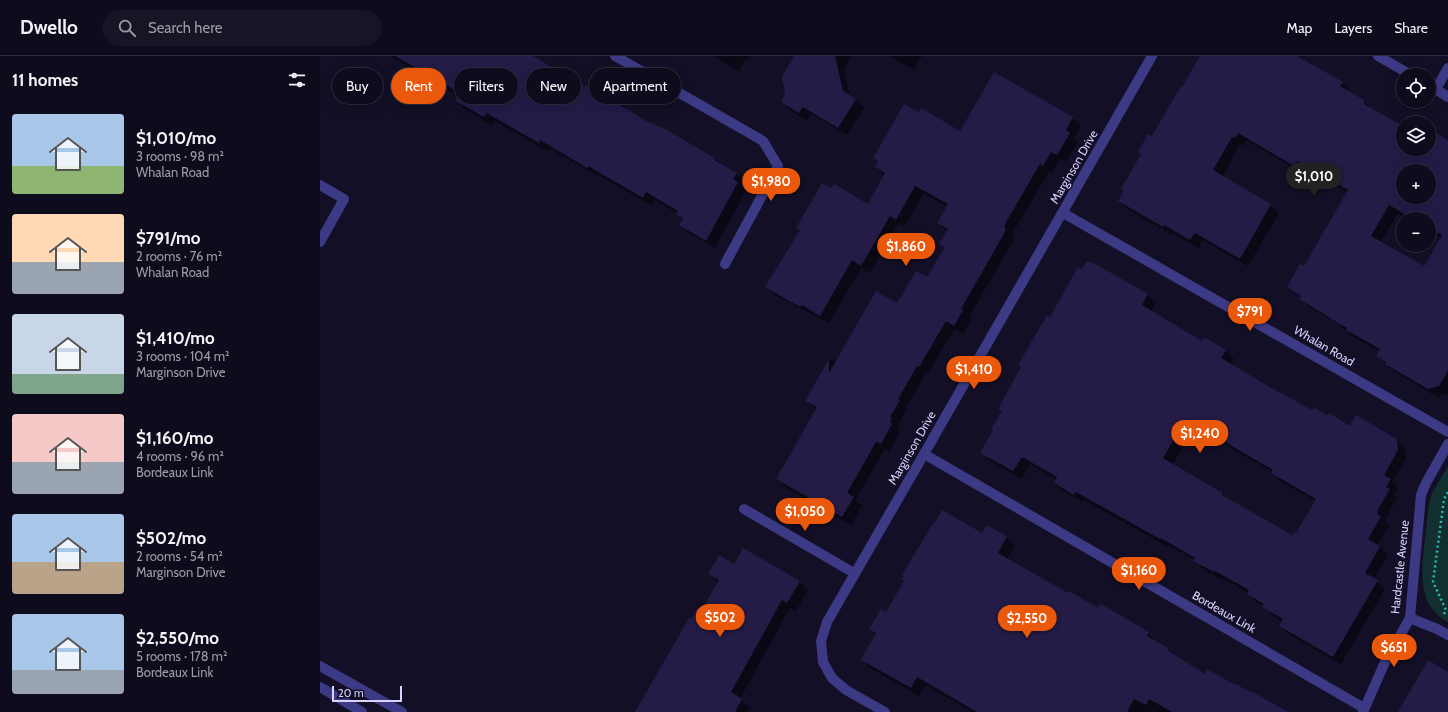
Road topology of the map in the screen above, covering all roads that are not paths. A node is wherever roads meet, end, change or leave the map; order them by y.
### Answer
1 (615, 56) edge
2 (1151, 56) edge
3 (1378, 56) edge
4 (1399, 68) edge
5 (1448, 68) edge
6 (1436, 82) edge
7 (1436, 90) edge
8 (1448, 97) edge
9 (320, 185) edge
10 (1063, 213) junction
11 (320, 242) edge
12 (725, 264) dead end
13 (1448, 432) edge
14 (1448, 444) edge
15 (924, 454) junction
16 (744, 509) dead end
17 (854, 573) junction
18 (1410, 618) junction
19 (1448, 635) edge
20 (320, 666) edge
21 (320, 688) edge
22 (1363, 710) edge
23 (362, 712) edge
24 (402, 712) edge
25 (885, 712) edge

1 - 12 street
2 - 10 street, Marginson Drive
3 - 4 street
5 - 6 street
7 - 8 street
9 - 11 street
10 - 13 street, Whalan Road
10 - 15 street, Marginson Drive
14 - 18 street, Hardcastle Avenue
15 - 17 street, Marginson Drive
15 - 22 street, Bordeaux Link
16 - 17 street
17 - 25 street, Marginson Drive
18 - 19 street
18 - 22 street, Hardcastle Avenue
20 - 24 street
21 - 23 street

